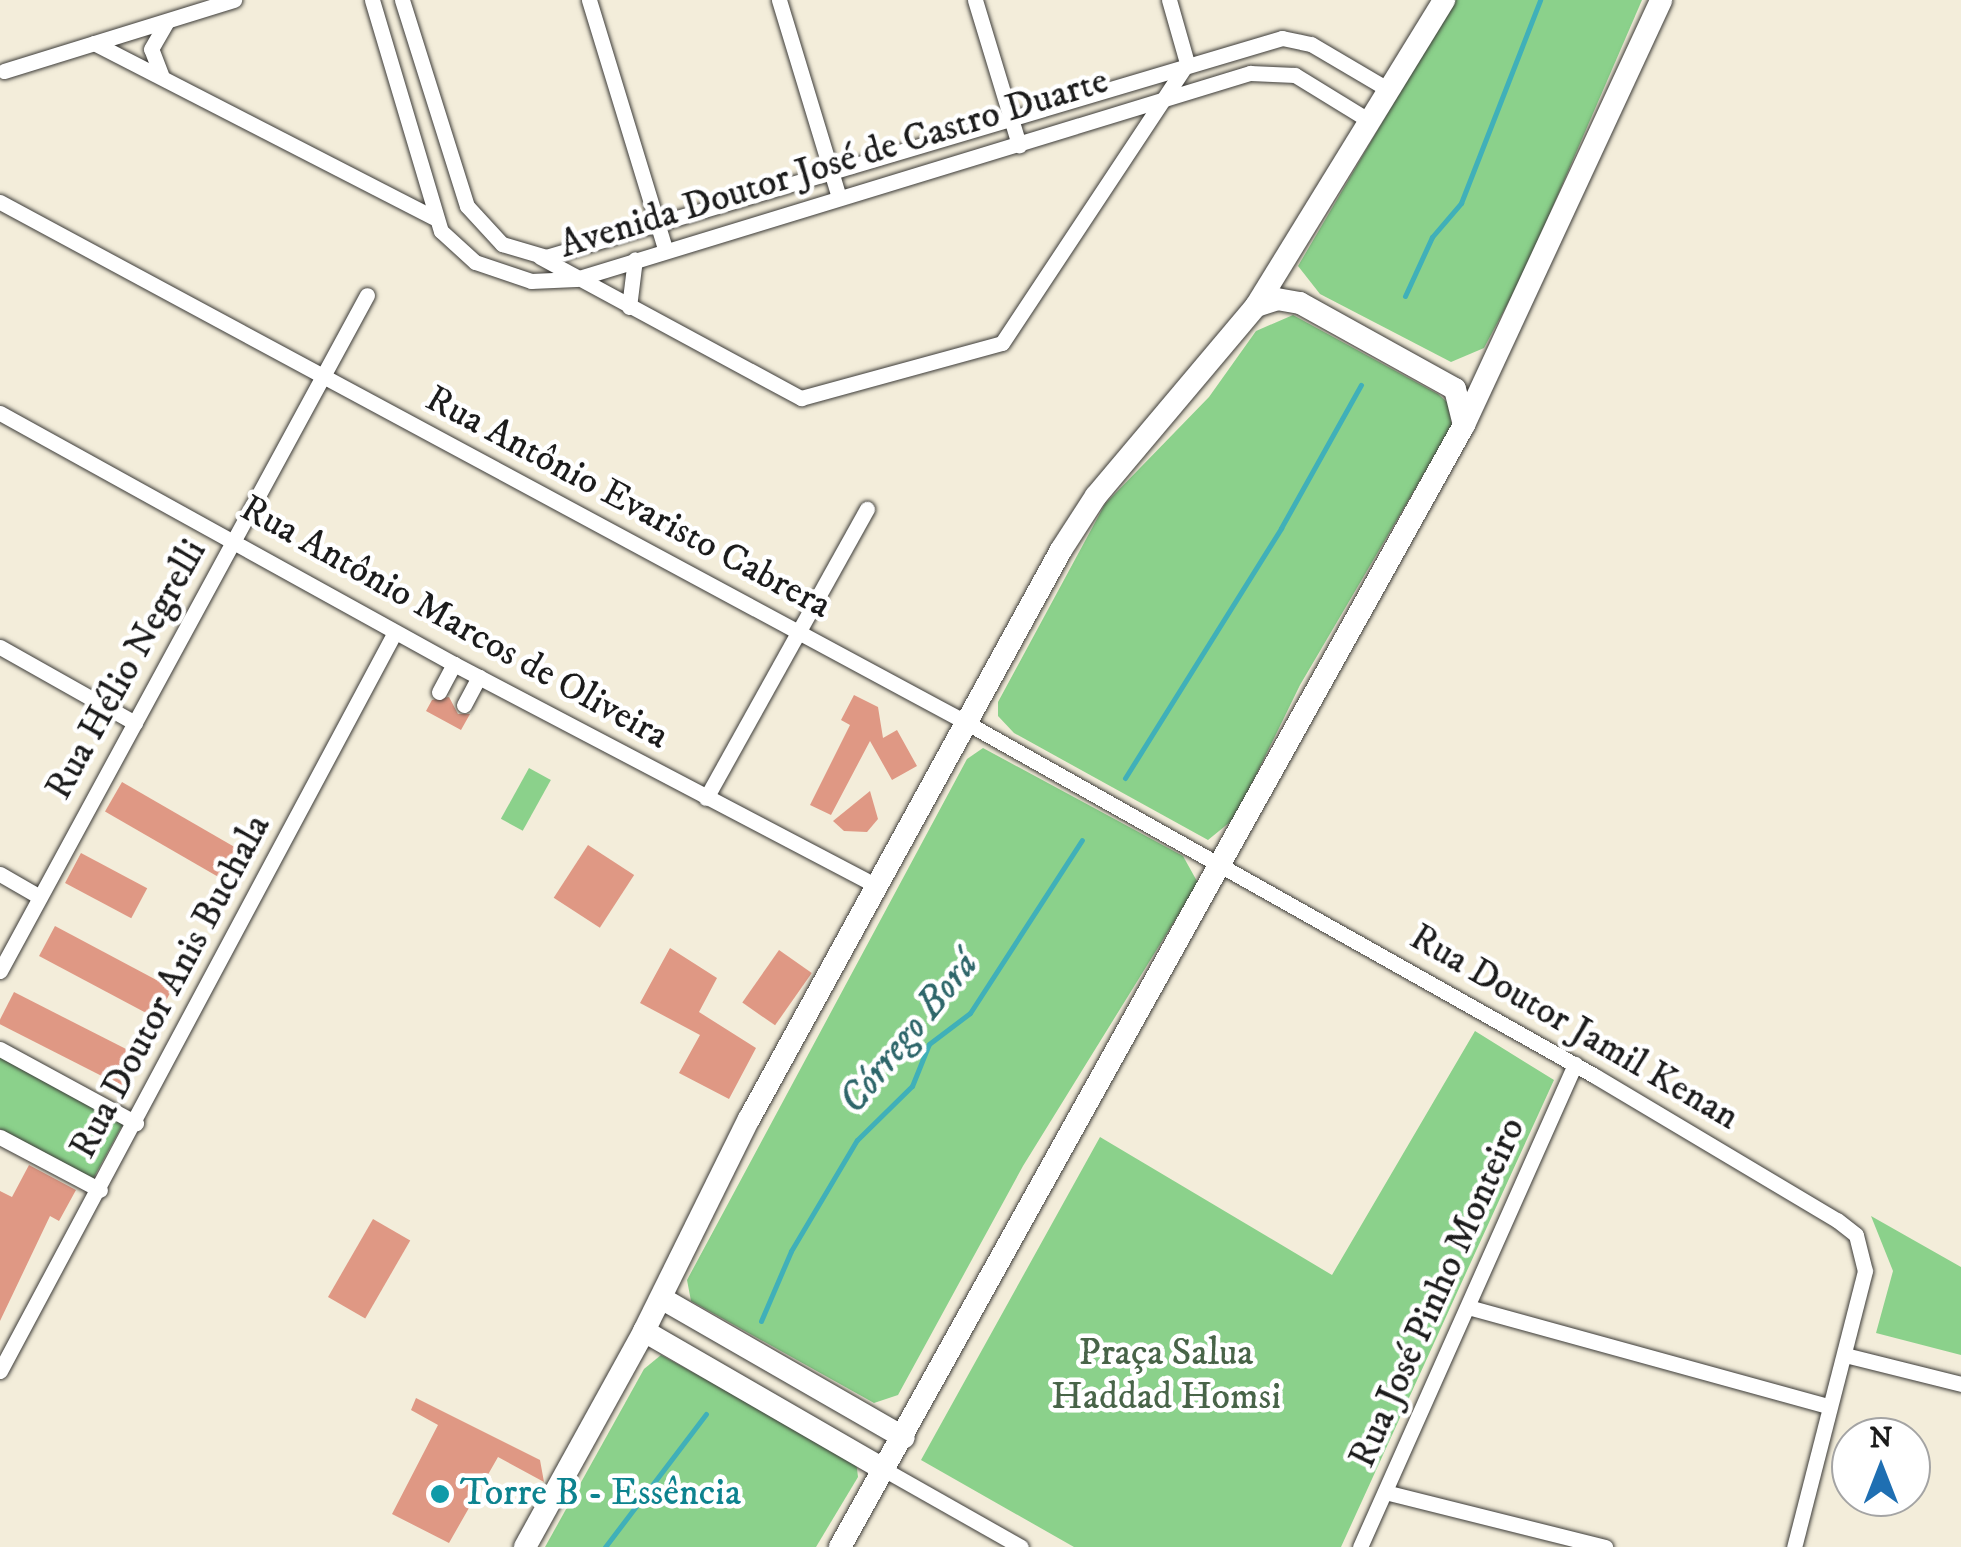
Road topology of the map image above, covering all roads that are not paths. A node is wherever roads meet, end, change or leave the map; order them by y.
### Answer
1 (234, 0) edge
2 (372, 0) edge
3 (402, 0) edge
4 (589, 0) edge
5 (779, 0) edge
6 (975, 0) edge
7 (1170, 0) edge
8 (1444, 0) edge
9 (1660, 0) edge
10 (166, 21) junction
11 (1282, 38) junction
12 (94, 43) junction
13 (1188, 62) junction
14 (4, 71) dead end
15 (1283, 71) junction
16 (162, 78) junction
17 (1384, 87) junction
18 (1161, 100) junction
19 (1365, 118) junction
20 (1011, 120) junction
21 (1019, 145) junction
22 (831, 174) junction
23 (458, 186) junction
24 (425, 194) junction
25 (839, 197) junction
26 (399, 198) junction
27 (0, 202) edge
28 (433, 217) junction
29 (658, 226) junction
30 (665, 249) junction
31 (536, 256) junction
32 (635, 259) junction
33 (1284, 260) junction
34 (576, 279) junction
35 (367, 295) dead end
36 (1300, 303) junction
37 (1256, 306) junction
38 (630, 307) junction
39 (323, 376) junction
40 (1490, 376) junction
41 (1455, 389) junction
42 (0, 414) edge
43 (1464, 424) junction
44 (867, 509) dead end
45 (234, 540) junction
46 (796, 630) junction
47 (395, 632) junction
48 (0, 648) edge
49 (454, 664) junction
50 (479, 677) junction
51 (439, 692) dead end
52 (464, 705) dead end
53 (135, 722) junction
54 (967, 723) junction
55 (706, 798) junction
56 (1223, 865) junction
57 (0, 874) edge
58 (878, 887) junction
59 (40, 896) junction
60 (0, 971) edge
61 (0, 1049) edge
62 (1574, 1064) junction
63 (136, 1123) junction
64 (0, 1136) edge
65 (100, 1190) junction
66 (660, 1298) junction
67 (1468, 1307) junction
68 (644, 1331) junction
69 (1844, 1355) junction
70 (0, 1371) edge
71 (1961, 1384) edge
72 (1828, 1406) junction
73 (904, 1438) junction
74 (885, 1470) junction
75 (1385, 1492) junction
76 (525, 1547) edge
77 (840, 1547) edge
78 (1020, 1547) edge
79 (1360, 1547) edge
80 (1605, 1547) edge
81 (1794, 1547) edge

1 - 10 street
2 - 24 street, Avenida Doutor José de Castro Duarte
3 - 23 street, Avenida Doutor José de Castro Duarte
4 - 29 street
5 - 22 street
6 - 20 street
7 - 13 street
8 - 17 main road
9 - 40 main road
10 - 12 street
10 - 16 street
11 - 13 street, Avenida Doutor José de Castro Duarte
11 - 15 street
11 - 17 street
12 - 14 street
12 - 16 street
13 - 18 street
13 - 20 street, Avenida Doutor José de Castro Duarte
15 - 18 street, Avenida Doutor José de Castro Duarte
15 - 19 street
16 - 26 street
17 - 19 main road
18 - 21 street, Avenida Doutor José de Castro Duarte
18 - 38 street
19 - 33 main road
20 - 21 street
20 - 22 street, Avenida Doutor José de Castro Duarte
21 - 25 street, Avenida Doutor José de Castro Duarte
22 - 25 street
22 - 29 street, Avenida Doutor José de Castro Duarte
23 - 24 street
23 - 31 street, Avenida Doutor José de Castro Duarte
24 - 26 street
24 - 28 street, Avenida Doutor José de Castro Duarte
25 - 30 street, Avenida Doutor José de Castro Duarte
26 - 28 street
27 - 39 street, Rua Antônio Evaristo Cabrera
28 - 34 street, Avenida Doutor José de Castro Duarte
29 - 30 street
29 - 31 street, Avenida Doutor José de Castro Duarte
30 - 32 street, Avenida Doutor José de Castro Duarte
31 - 34 street
32 - 34 street, Avenida Doutor José de Castro Duarte
32 - 38 street
33 - 36 main road
33 - 37 main road
34 - 38 street
35 - 39 street, Rua Hélio Negrelli
36 - 37 main road
36 - 41 main road
37 - 54 main road
39 - 45 street, Rua Hélio Negrelli
39 - 46 street, Rua Antônio Evaristo Cabrera
40 - 41 main road
40 - 43 main road
41 - 43 main road
42 - 45 street, Rua Antônio Marcos de Oliveira
43 - 56 main road
44 - 46 street
45 - 47 street, Rua Antônio Marcos de Oliveira
45 - 53 street, Rua Hélio Negrelli
46 - 54 street, Rua Antônio Evaristo Cabrera
46 - 55 street
47 - 49 street, Rua Antônio Marcos de Oliveira
47 - 63 street, Rua Doutor Anis Buchala
48 - 53 street
49 - 50 street, Rua Antônio Marcos de Oliveira
49 - 51 street
50 - 52 street
50 - 55 street, Rua Antônio Marcos de Oliveira
53 - 59 street, Rua Hélio Negrelli
54 - 56 street, Rua Antônio Evaristo Cabrera
54 - 58 main road
55 - 58 street, Rua Antônio Marcos de Oliveira
56 - 62 street, Rua Doutor Jamil Kenan
56 - 73 main road
57 - 59 street
58 - 66 main road
59 - 60 street, Rua Hélio Negrelli
61 - 63 street
62 - 67 street, Rua José Pinho Monteiro
62 - 69 street, Rua Doutor Jamil Kenan
63 - 65 street, Rua Doutor Anis Buchala
64 - 65 street
65 - 70 street, Rua Doutor Anis Buchala
66 - 68 main road
66 - 73 main road
67 - 72 street
67 - 75 street, Rua José Pinho Monteiro
68 - 74 main road
68 - 76 main road
69 - 71 street
69 - 72 street
72 - 81 street
73 - 74 main road
74 - 77 main road
74 - 78 street
75 - 79 street, Rua José Pinho Monteiro
75 - 80 street

